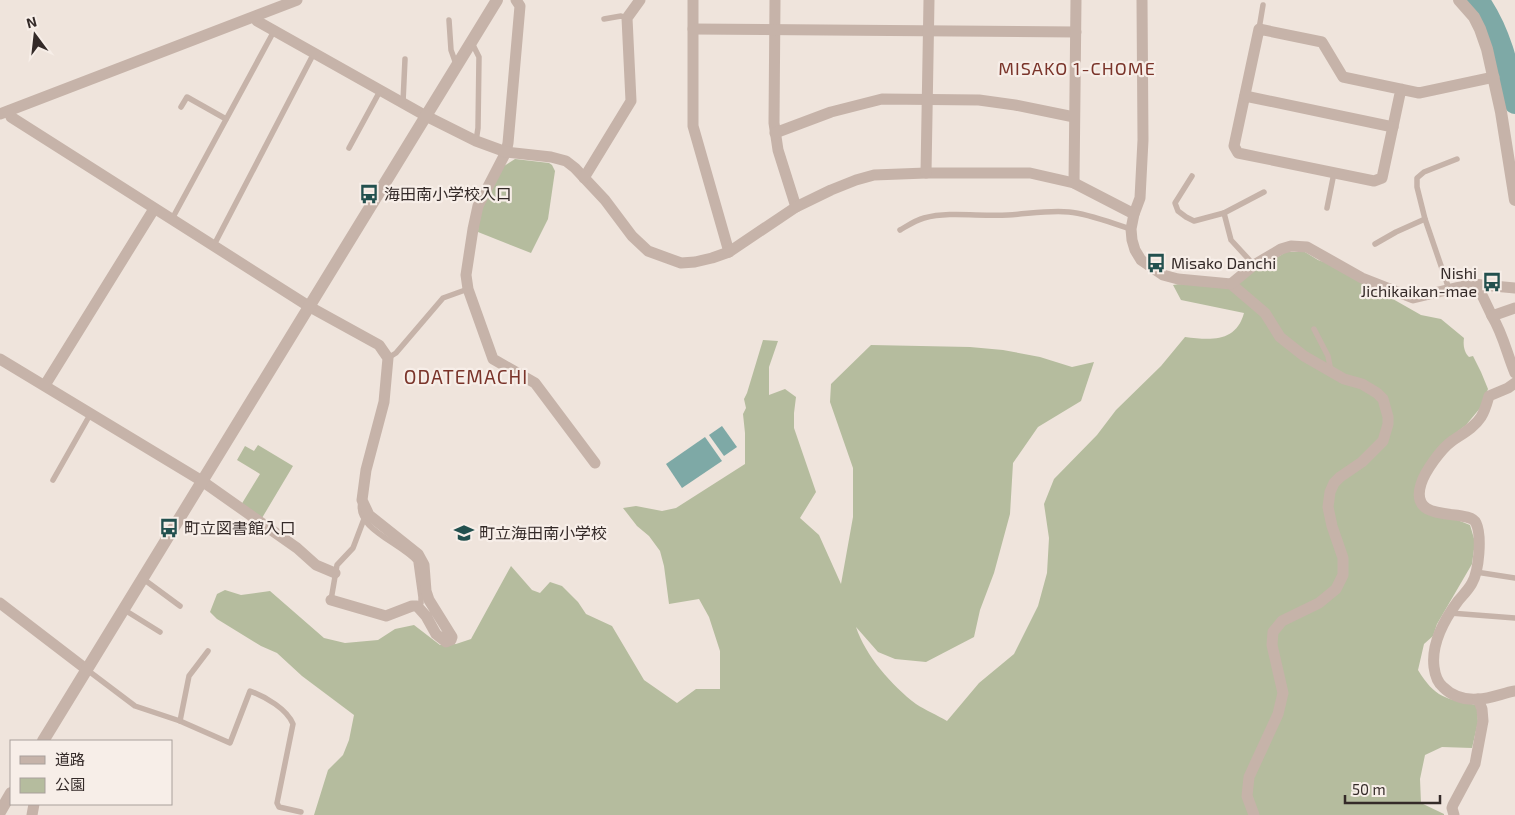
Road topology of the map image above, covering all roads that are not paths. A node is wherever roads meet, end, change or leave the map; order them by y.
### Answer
1 (297, 0) edge
2 (497, 0) edge
3 (516, 0) edge
4 (640, 0) edge
5 (693, 0) edge
6 (775, 0) edge
7 (928, 0) edge
8 (1076, 0) edge
9 (1142, 0) edge
10 (1459, 0) edge
11 (1263, 5) dead end
12 (255, 17) junction
13 (627, 18) junction
14 (604, 19) dead end
15 (449, 20) dead end
16 (693, 29) junction
17 (775, 29) junction
18 (1260, 29) junction
19 (274, 31) junction
20 (929, 31) junction
21 (1076, 32) junction
22 (471, 42) junction
23 (314, 53) junction
24 (405, 59) dead end
25 (457, 65) junction
26 (1494, 77) junction
27 (1401, 89) junction
28 (380, 90) junction
29 (1245, 96) junction
30 (927, 99) junction
31 (403, 103) junction
32 (181, 107) dead end
33 (4, 113) edge
34 (426, 116) junction
35 (1074, 117) junction
36 (226, 119) junction
37 (1393, 127) junction
38 (775, 133) junction
39 (476, 141) junction
40 (349, 148) dead end
41 (506, 152) junction
42 (1457, 159) dead end
43 (926, 173) junction
44 (1334, 173) junction
45 (1192, 176) dead end
46 (584, 178) junction
47 (1074, 183) junction
48 (1264, 192) dead end
49 (1515, 200) edge
50 (796, 208) junction
51 (1327, 208) dead end
52 (154, 209) junction
53 (1224, 213) junction
54 (1134, 214) junction
55 (172, 219) junction
56 (1425, 219) junction
57 (1131, 229) junction
58 (900, 230) dead end
59 (1375, 244) dead end
60 (214, 245) junction
61 (729, 252) junction
62 (1254, 265) junction
63 (1232, 284) junction
64 (1480, 284) junction
65 (1515, 288) edge
66 (468, 289) junction
67 (1449, 289) junction
68 (310, 307) junction
69 (1515, 308) edge
70 (1492, 316) junction
71 (1314, 329) dead end
72 (388, 358) junction
73 (0, 359) edge
74 (1330, 371) junction
75 (1515, 373) edge
76 (1515, 382) edge
77 (45, 385) junction
78 (91, 413) junction
79 (595, 463) dead end
80 (53, 480) dead end
81 (202, 481) junction
82 (362, 500) junction
83 (364, 519) junction
84 (1476, 572) junction
85 (335, 573) junction
86 (142, 578) junction
87 (1515, 578) edge
88 (331, 600) joint
89 (0, 603) edge
90 (180, 606) dead end
91 (417, 606) junction
92 (123, 609) junction
93 (1450, 613) junction
94 (1515, 618) edge
95 (160, 632) dead end
96 (208, 651) dead end
97 (86, 669) junction
98 (1515, 691) edge
99 (1478, 699) junction
100 (180, 721) junction
101 (43, 740) edge
102 (10, 795) edge
103 (0, 812) edge
104 (301, 812) dead end
105 (1254, 815) edge
106 (1454, 815) edge

1 - 12 street
2 - 22 street
3 - 41 street
4 - 13 street
5 - 16 street
6 - 17 street
7 - 20 street
8 - 21 street
9 - 54 street
10 - 26 street
11 - 18 lane
12 - 19 street
12 - 33 street
13 - 14 lane
13 - 46 street
15 - 25 lane
16 - 17 street
16 - 61 street
17 - 20 street
17 - 38 street
18 - 27 street
18 - 29 street
19 - 23 street
19 - 36 lane
20 - 21 street
20 - 30 street
21 - 35 street
22 - 25 street
22 - 39 lane
23 - 28 street
23 - 60 lane
24 - 31 lane
25 - 34 street
26 - 27 street
26 - 49 street
27 - 37 street
28 - 31 street
28 - 40 lane
29 - 37 street
29 - 44 street
30 - 35 street
30 - 38 street
30 - 43 street
31 - 34 street
32 - 36 lane
33 - 52 street
34 - 39 street
34 - 68 street
35 - 47 street
36 - 55 lane
37 - 44 street
38 - 50 street
39 - 41 street
41 - 46 street
41 - 66 street
42 - 56 lane
43 - 47 street
43 - 50 street
44 - 51 lane
45 - 53 lane
46 - 61 street
47 - 54 street
48 - 53 lane
50 - 61 street
52 - 55 street
52 - 77 street
53 - 62 lane
54 - 57 street
55 - 60 street
56 - 59 lane
56 - 67 lane
57 - 58 lane
57 - 63 street
60 - 68 street
62 - 63 street
62 - 67 street
63 - 74 street
64 - 65 street
64 - 67 street
64 - 70 street
66 - 72 lane
66 - 79 street
68 - 72 street
68 - 81 street
69 - 70 street
70 - 75 street
71 - 74 lane
72 - 82 street
73 - 77 street
74 - 105 street
76 - 84 street
77 - 78 street
78 - 80 lane
78 - 81 street
81 - 85 street
81 - 86 street
82 - 83 lane
82 - 91 street
83 - 85 lane
83 - 91 lane
84 - 87 lane
84 - 93 street
85 - 88 lane
86 - 90 lane
86 - 92 street
88 - 91 street
89 - 97 street
92 - 95 lane
92 - 97 street
93 - 94 lane
93 - 99 street
96 - 100 lane
97 - 100 lane
97 - 101 street
98 - 99 street
99 - 106 street
100 - 104 lane
102 - 103 street

